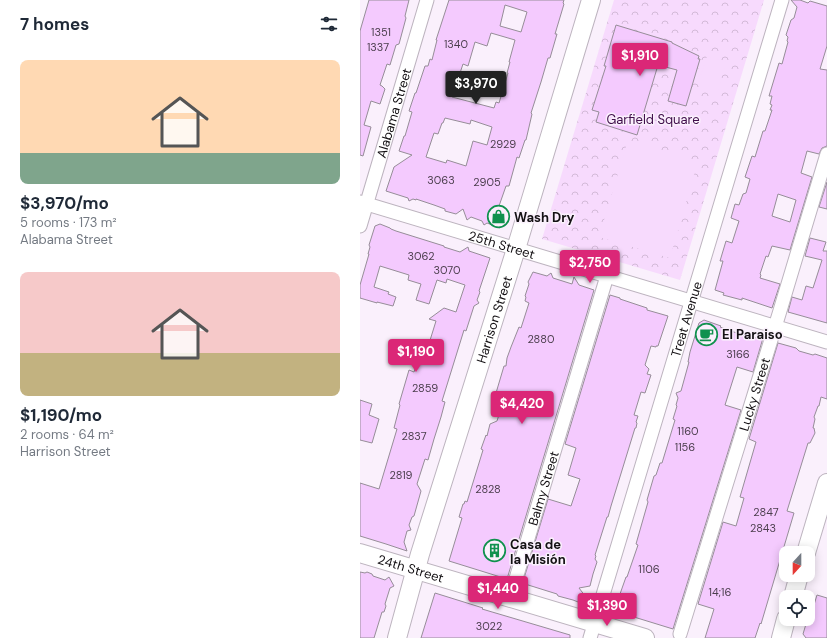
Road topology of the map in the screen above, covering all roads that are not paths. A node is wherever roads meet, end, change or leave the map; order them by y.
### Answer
1 (427, 0) edge
2 (591, 0) edge
3 (782, 0) edge
4 (827, 154) edge
5 (363, 203) edge
6 (360, 226) edge
7 (516, 249) junction
8 (607, 276) junction
9 (692, 301) junction
10 (775, 326) junction
11 (827, 342) edge
12 (827, 483) edge
13 (808, 546) edge
14 (360, 553) edge
15 (416, 570) junction
16 (514, 585) dead end
17 (784, 626) edge
18 (592, 630) edge
19 (680, 634) dead end
20 (397, 638) edge
21 (645, 638) edge
22 (781, 638) edge

1 - 5 street, Alabama Street
2 - 7 street, Harrison Street
3 - 9 street, Treat Avenue
4 - 10 street, Lucky Street
5 - 6 street, Alabama Street
5 - 7 street, 25th Street
7 - 8 street, 25th Street
7 - 15 street, Harrison Street
8 - 9 street, 25th Street
8 - 16 street, Balmy Street
9 - 10 street, 25th Street
9 - 18 street, Treat Avenue
10 - 11 street, 25th Street
10 - 19 street, Lucky Street
12 - 13 street
14 - 15 street, 24th Street
15 - 18 street, 24th Street
15 - 20 street, Harrison Street
17 - 22 street
18 - 21 street, 24th Street

